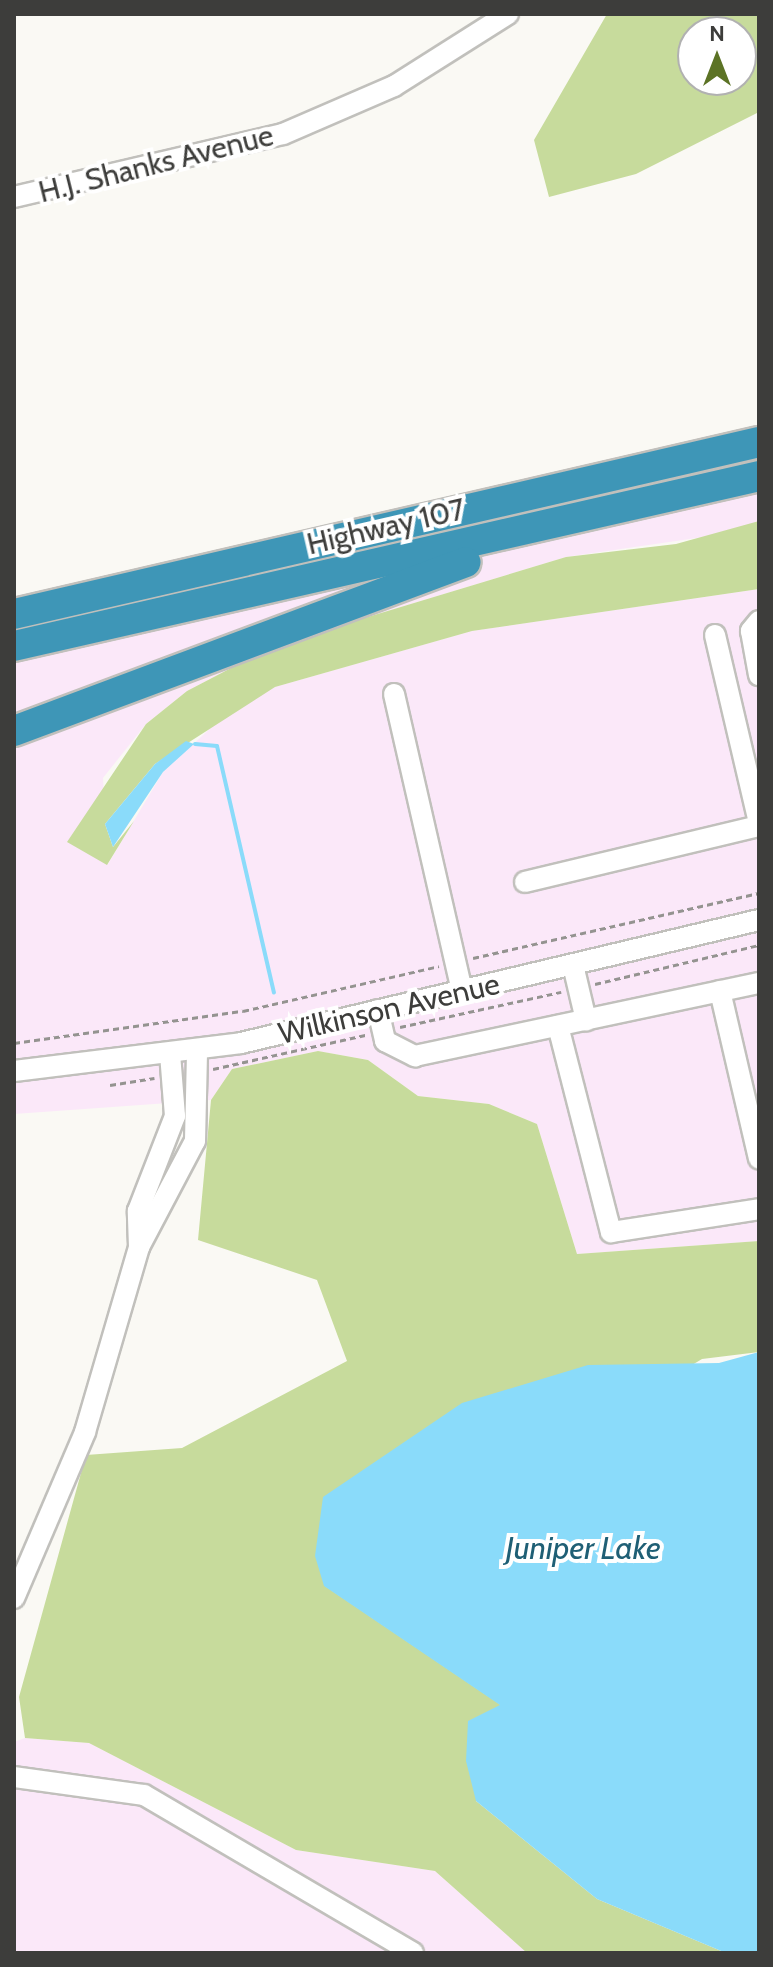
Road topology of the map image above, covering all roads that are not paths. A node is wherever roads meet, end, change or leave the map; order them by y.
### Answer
1 (508, 14) edge
2 (14, 197) edge
3 (759, 442) edge
4 (759, 476) edge
5 (594, 516) junction
6 (14, 614) edge
7 (759, 621) edge
8 (715, 635) dead end
9 (14, 646) edge
10 (759, 675) edge
11 (394, 694) dead end
12 (14, 731) edge
13 (759, 824) edge
14 (525, 882) dead end
15 (759, 920) edge
16 (573, 965) junction
17 (759, 983) edge
18 (462, 991) junction
19 (720, 991) junction
20 (378, 1010) junction
21 (586, 1020) junction
22 (558, 1026) junction
23 (197, 1050) junction
24 (172, 1064) junction
25 (14, 1071) edge
26 (759, 1159) edge
27 (759, 1209) edge
28 (139, 1247) junction
29 (14, 1598) edge
30 (14, 1777) edge
31 (413, 1953) edge

1 - 2 street, H.J. Shanks Avenue
3 - 6 highway, Highway 107
4 - 5 highway, Highway 107
5 - 9 highway, Highway 107
5 - 12 highway
7 - 10 street
8 - 13 street
11 - 18 street
13 - 14 street
15 - 16 street, Wilkinson Avenue
16 - 18 street, Wilkinson Avenue
16 - 21 street
17 - 19 street
18 - 20 street, Wilkinson Avenue
19 - 21 street
19 - 26 street
20 - 22 street
20 - 23 street, Wilkinson Avenue
21 - 22 street
22 - 27 street
23 - 24 street, Wilkinson Avenue
23 - 28 street
24 - 25 street, Wilkinson Avenue
24 - 28 street
28 - 29 street
30 - 31 street

